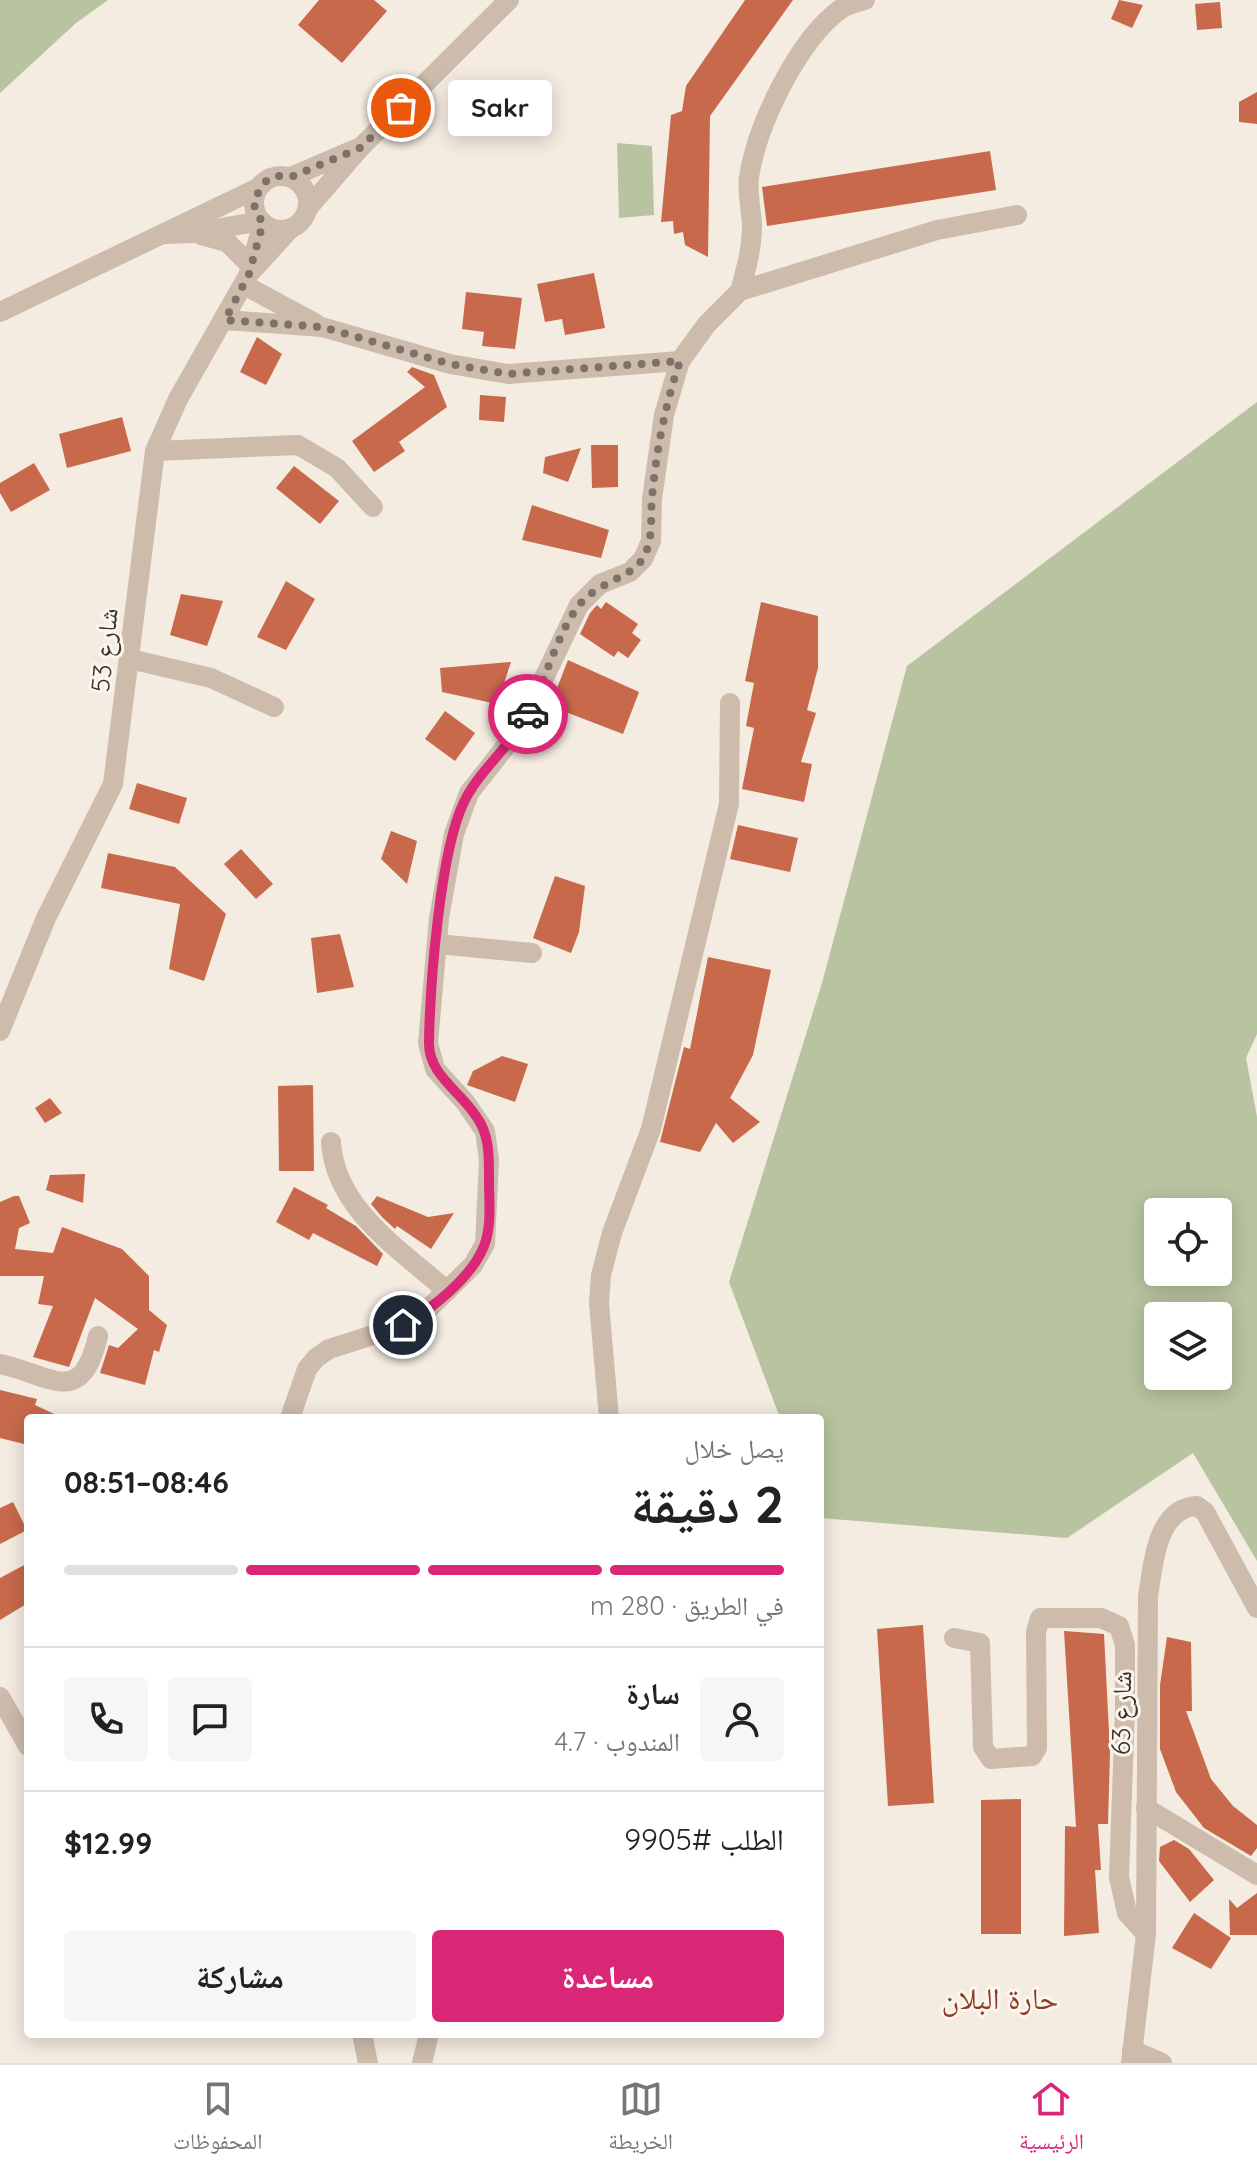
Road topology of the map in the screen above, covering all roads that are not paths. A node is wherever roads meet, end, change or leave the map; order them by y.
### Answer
1 (865, 0) edge
2 (503, 2) edge
3 (360, 148) junction
4 (291, 177) junction
5 (258, 188) junction
6 (308, 208) junction
7 (1017, 215) dead end
8 (262, 222) junction
9 (290, 229) junction
10 (193, 233) junction
11 (166, 234) junction
12 (247, 274) junction
13 (740, 291) junction
14 (0, 312) edge
15 (225, 320) junction
16 (322, 327) junction
17 (680, 361) junction
18 (155, 451) junction
19 (373, 507) dead end
20 (130, 659) junction
21 (730, 703) dead end
22 (274, 707) dead end
23 (437, 944) junction
24 (532, 953) dead end
25 (0, 1031) edge
26 (331, 1142) dead end
27 (447, 1291) junction
28 (98, 1336) dead end
29 (0, 1364) edge
30 (291, 1414) edge
31 (609, 1414) edge
32 (1257, 1608) edge
33 (954, 1638) dead end
34 (3, 1702) edge
35 (24, 1721) edge
36 (24, 1739) edge
37 (1146, 1808) junction
38 (1257, 1875) edge
39 (1146, 1934) junction
40 (363, 2038) edge
41 (428, 2038) edge
42 (1132, 2056) edge
43 (368, 2063) edge
44 (422, 2063) edge
45 (1162, 2063) edge

1 - 13 street
2 - 3 street
3 - 4 street
3 - 6 street
4 - 5 street
4 - 6 street
5 - 8 street
5 - 11 street
6 - 9 street
7 - 13 street
8 - 9 street
8 - 10 street
8 - 12 street
9 - 12 street
10 - 11 street
10 - 12 street
11 - 14 street
12 - 15 street, شارع 53
12 - 16 street
13 - 17 street
15 - 16 street
15 - 18 street, شارع 53
16 - 17 street
17 - 23 street
18 - 19 street
18 - 20 street, شارع 53
20 - 22 street
20 - 25 street, شارع 53
21 - 31 street
23 - 24 street
23 - 27 street
26 - 27 street
27 - 30 street
28 - 29 street
32 - 37 street, شارع 63
33 - 39 street
34 - 35 street
34 - 36 street
37 - 38 street
37 - 39 street, شارع 63
39 - 42 street, شارع 63
40 - 43 street
41 - 44 street
42 - 45 street

